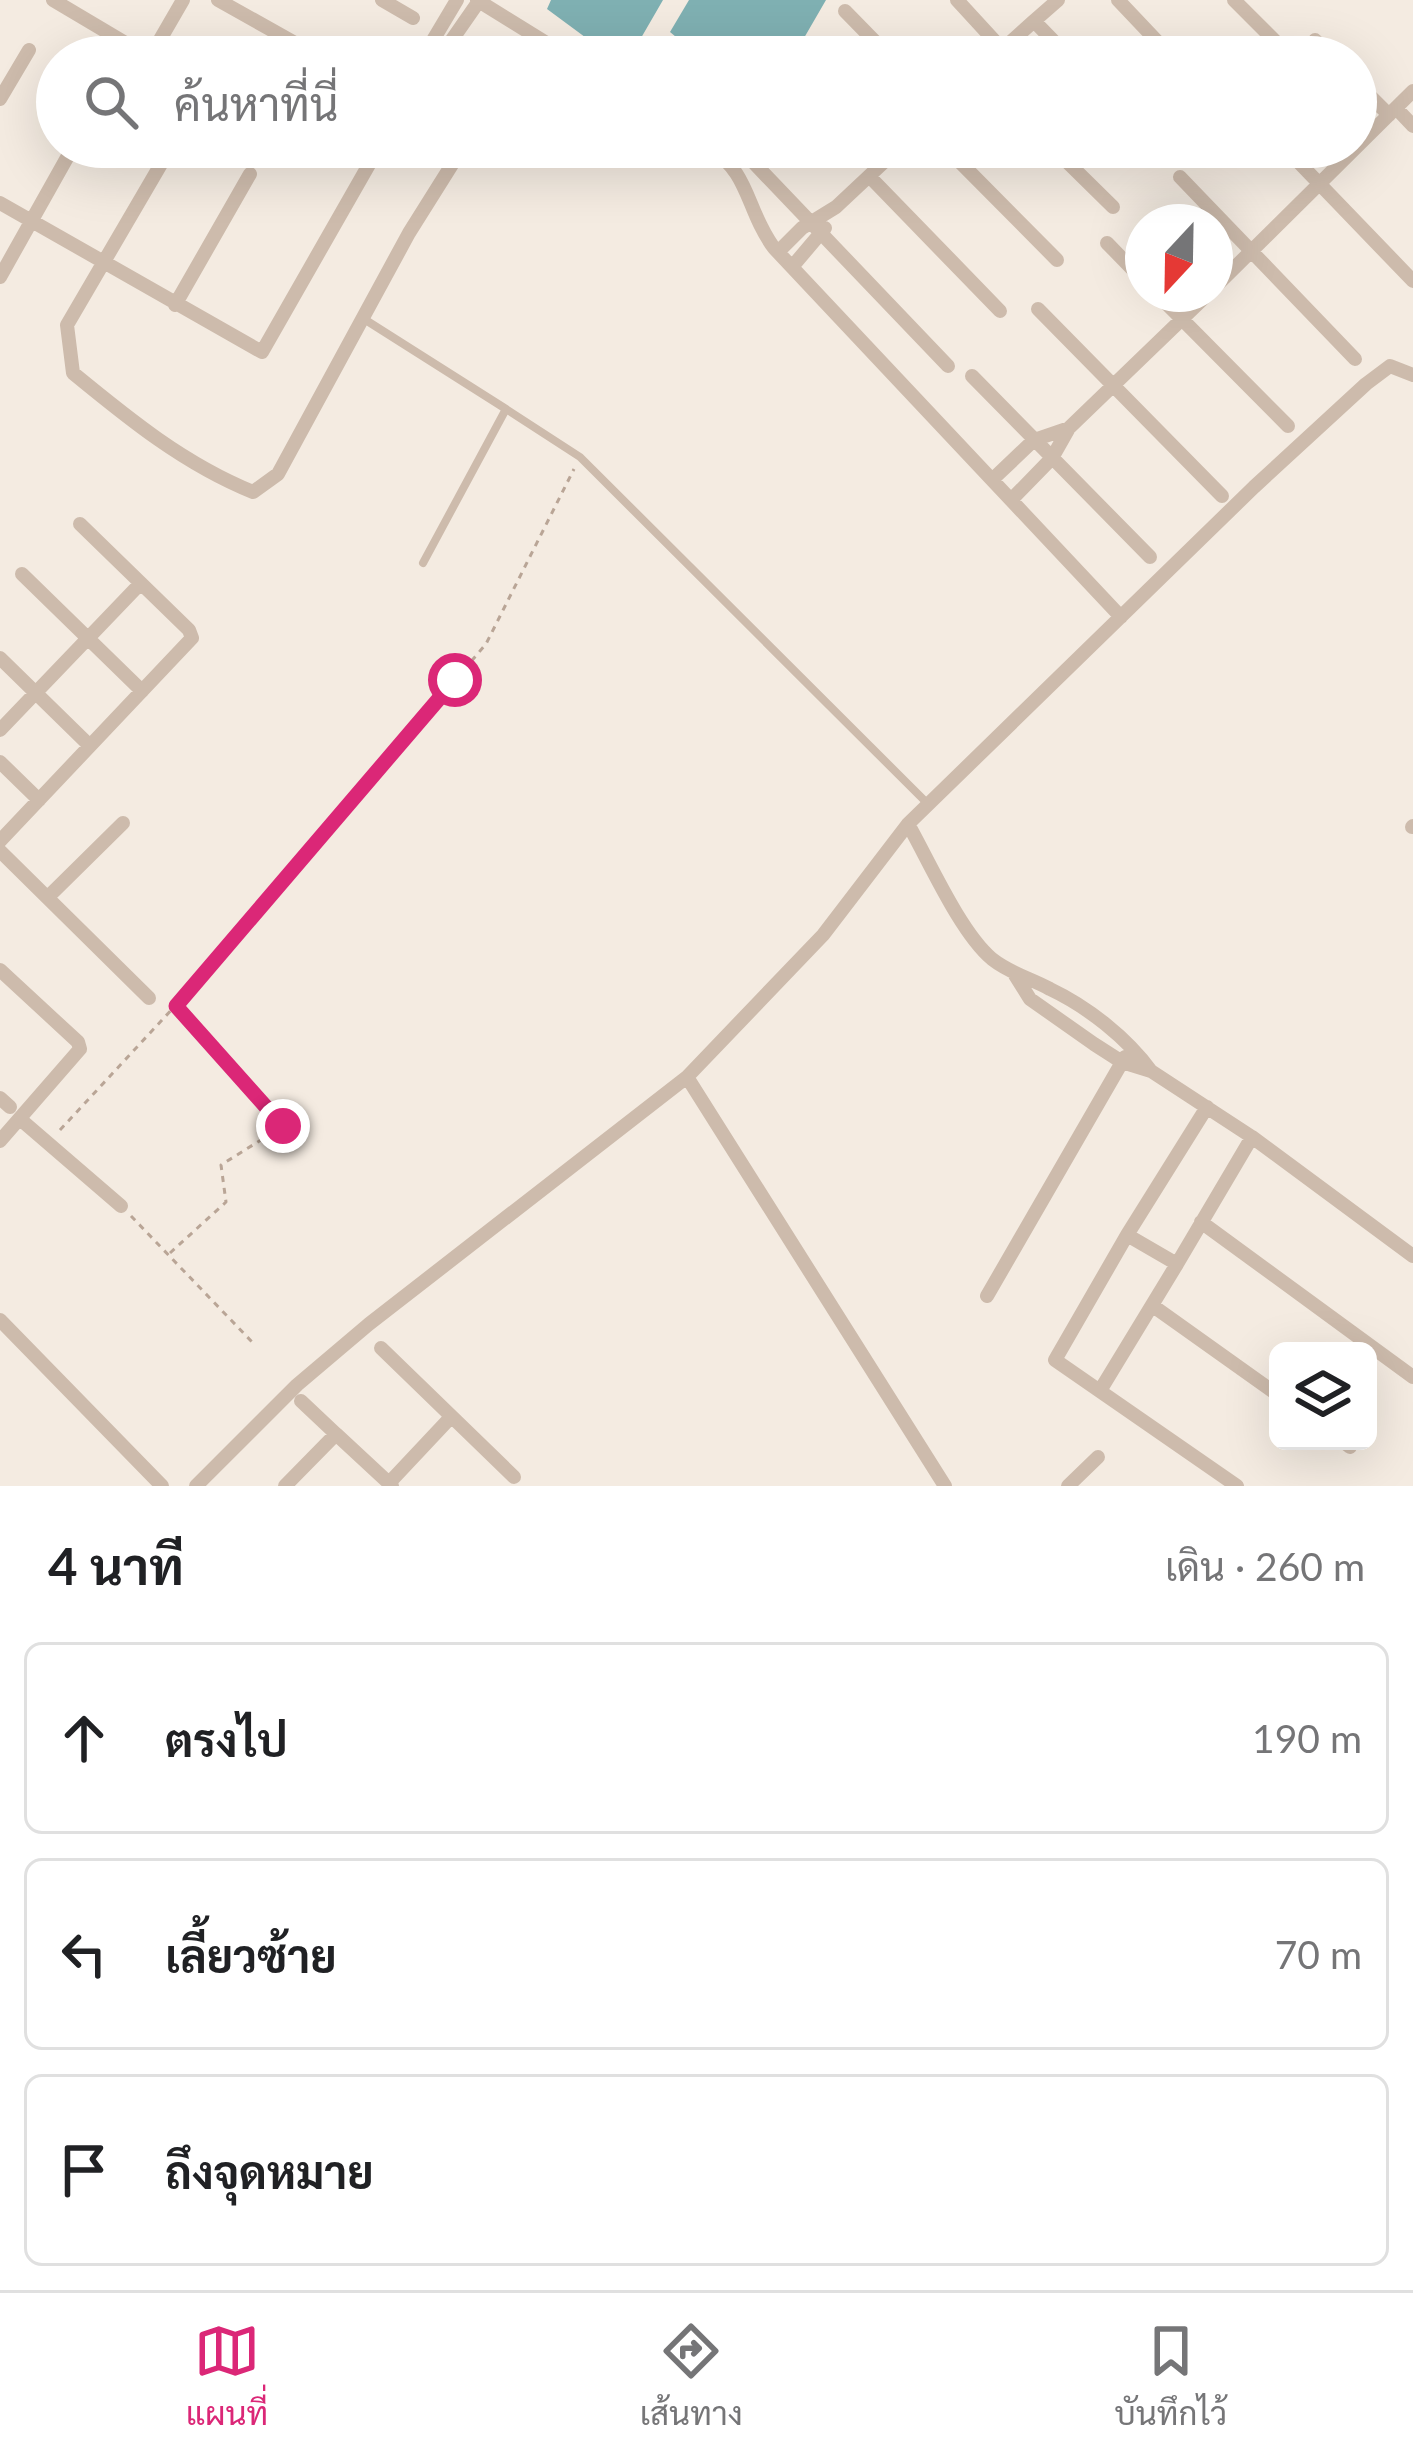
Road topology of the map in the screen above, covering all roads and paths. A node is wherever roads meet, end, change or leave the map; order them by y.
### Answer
1 (53, 0) edge
2 (182, 0) edge
3 (218, 0) edge
4 (382, 0) edge
5 (457, 0) edge
6 (478, 0) edge
7 (956, 0) edge
8 (1057, 0) edge
9 (1118, 0) edge
10 (1234, 0) edge
11 (845, 11) dead end
12 (412, 18) dead end
13 (1034, 21) junction
14 (114, 36) edge
15 (161, 36) edge
16 (282, 36) edge
17 (436, 36) edge
18 (454, 36) edge
19 (535, 36) edge
20 (869, 36) edge
21 (985, 36) edge
22 (1017, 36) edge
23 (1049, 36) edge
24 (1152, 36) edge
25 (1270, 36) edge
26 (29, 50) dead end
27 (1413, 91) edge
28 (0, 99) edge
29 (1377, 99) edge
30 (1392, 111) junction
31 (1377, 126) edge
32 (1413, 126) edge
33 (61, 168) edge
34 (159, 168) edge
35 (367, 168) edge
36 (450, 168) edge
37 (737, 168) edge
38 (759, 168) edge
39 (872, 168) edge
40 (878, 168) edge
41 (966, 168) edge
42 (1073, 168) edge
43 (1305, 168) edge
44 (1335, 168) edge
45 (874, 172) junction
46 (250, 174) dead end
47 (1180, 177) dead end
48 (1320, 183) junction
49 (0, 202) edge
50 (1113, 207) dead end
51 (32, 221) junction
52 (817, 226) junction
53 (1107, 244) dead end
54 (1251, 251) junction
55 (778, 252) junction
56 (1057, 260) dead end
57 (103, 262) junction
58 (1125, 262) edge
59 (792, 267) junction
60 (1233, 269) edge
61 (0, 277) edge
62 (1413, 281) edge
63 (176, 305) junction
64 (1038, 310) dead end
65 (1000, 311) dead end
66 (1174, 312) edge
67 (1190, 312) edge
68 (364, 320) junction
69 (1182, 320) junction
70 (1355, 359) dead end
71 (948, 366) dead end
72 (1413, 375) edge
73 (972, 376) dead end
74 (1112, 387) junction
75 (506, 409) junction
76 (1288, 426) dead end
77 (1069, 428) junction
78 (1034, 440) junction
79 (580, 457) junction
80 (1052, 458) junction
81 (994, 479) junction
82 (1222, 496) dead end
83 (1012, 498) junction
84 (80, 524) dead end
85 (1150, 557) dead end
86 (422, 563) dead end
87 (22, 574) dead end
88 (139, 585) junction
89 (1121, 617) junction
90 (88, 639) junction
91 (0, 658) edge
92 (142, 691) junction
93 (35, 694) junction
94 (0, 730) edge
95 (89, 745) junction
96 (0, 762) edge
97 (39, 800) junction
98 (929, 805) junction
99 (123, 823) dead end
100 (908, 824) junction
101 (0, 841) edge
102 (0, 850) edge
103 (48, 897) junction
104 (0, 970) edge
105 (1015, 975) junction
106 (149, 998) dead end
107 (176, 1006) junction
108 (1132, 1045) junction
109 (1121, 1062) junction
110 (1151, 1071) junction
111 (687, 1077) junction
112 (1207, 1106) junction
113 (10, 1108) edge
114 (283, 1126) junction
115 (1252, 1137) junction
116 (0, 1141) edge
117 (49, 1143) junction
118 (301, 1147) dead end
119 (122, 1206) joint
120 (1201, 1222) junction
121 (1127, 1234) junction
122 (168, 1255) junction
123 (1413, 1256) edge
124 (1177, 1264) junction
125 (987, 1296) dead end
126 (1153, 1306) junction
127 (0, 1320) edge
128 (254, 1344) dead end
129 (382, 1348) dead end
130 (1413, 1378) edge
131 (1101, 1389) junction
132 (1269, 1390) edge
133 (301, 1401) dead end
134 (452, 1417) junction
135 (336, 1434) junction
136 (1098, 1457) dead end
137 (514, 1477) dead end
138 (391, 1485) edge
139 (161, 1486) edge
140 (196, 1486) edge
141 (285, 1486) edge
142 (944, 1486) edge
143 (1068, 1486) edge
144 (1237, 1486) edge

1 - 14 street
2 - 15 street
3 - 16 street
4 - 12 street
5 - 17 street
6 - 18 street
6 - 19 street
7 - 21 street
8 - 13 street
9 - 24 street
10 - 25 street
11 - 20 street
13 - 22 street
13 - 23 street
26 - 28 street
27 - 30 street
29 - 30 street
30 - 31 street
30 - 32 street
33 - 51 street
34 - 57 street
35 - 63 street
36 - 68 street
37 - 55 street
38 - 52 street
39 - 45 street
40 - 45 street
41 - 56 street
42 - 50 street
43 - 48 street
44 - 48 street
45 - 52 street
45 - 65 street
46 - 63 street
47 - 54 street
48 - 54 street
48 - 62 street
49 - 51 street
51 - 57 street
51 - 61 street
52 - 55 street
52 - 59 street
52 - 71 street
53 - 58 street
54 - 60 street
54 - 70 street
55 - 59 street
57 - 63 street
57 - 68 street
59 - 81 street
64 - 74 street
66 - 69 street
67 - 69 street
68 - 75 lane
69 - 74 street
69 - 76 street
72 - 89 street
73 - 78 street
74 - 77 street
74 - 82 street
75 - 79 lane
75 - 86 lane
77 - 78 street
77 - 80 street
78 - 80 street
78 - 81 street
79 - 98 lane
79 - 107 path
80 - 83 street
80 - 85 street
81 - 83 street
83 - 89 street
84 - 88 street
87 - 90 street
88 - 90 street
88 - 92 street
89 - 98 street
90 - 92 street
90 - 93 street
91 - 93 street
92 - 95 street
93 - 94 street
93 - 95 street
95 - 97 street
96 - 97 street
97 - 101 street
98 - 100 street
99 - 103 street
100 - 105 street
100 - 111 street
102 - 103 street
103 - 106 street
104 - 113 street
105 - 108 street
105 - 109 street
107 - 114 path
107 - 117 path
108 - 109 street
108 - 110 street
109 - 110 street
109 - 125 street
110 - 112 street
111 - 140 street
111 - 142 street
112 - 115 street
112 - 121 street
113 - 116 street
113 - 117 street
114 - 118 path
114 - 122 path
115 - 120 street
115 - 123 street
117 - 119 street
119 - 122 path
120 - 124 street
120 - 130 street
121 - 124 street
121 - 131 street
122 - 128 path
124 - 126 street
126 - 131 street
126 - 132 street
127 - 139 street
129 - 134 street
131 - 144 street
133 - 135 street
134 - 137 street
134 - 138 street
135 - 138 street
135 - 141 street
136 - 143 street

